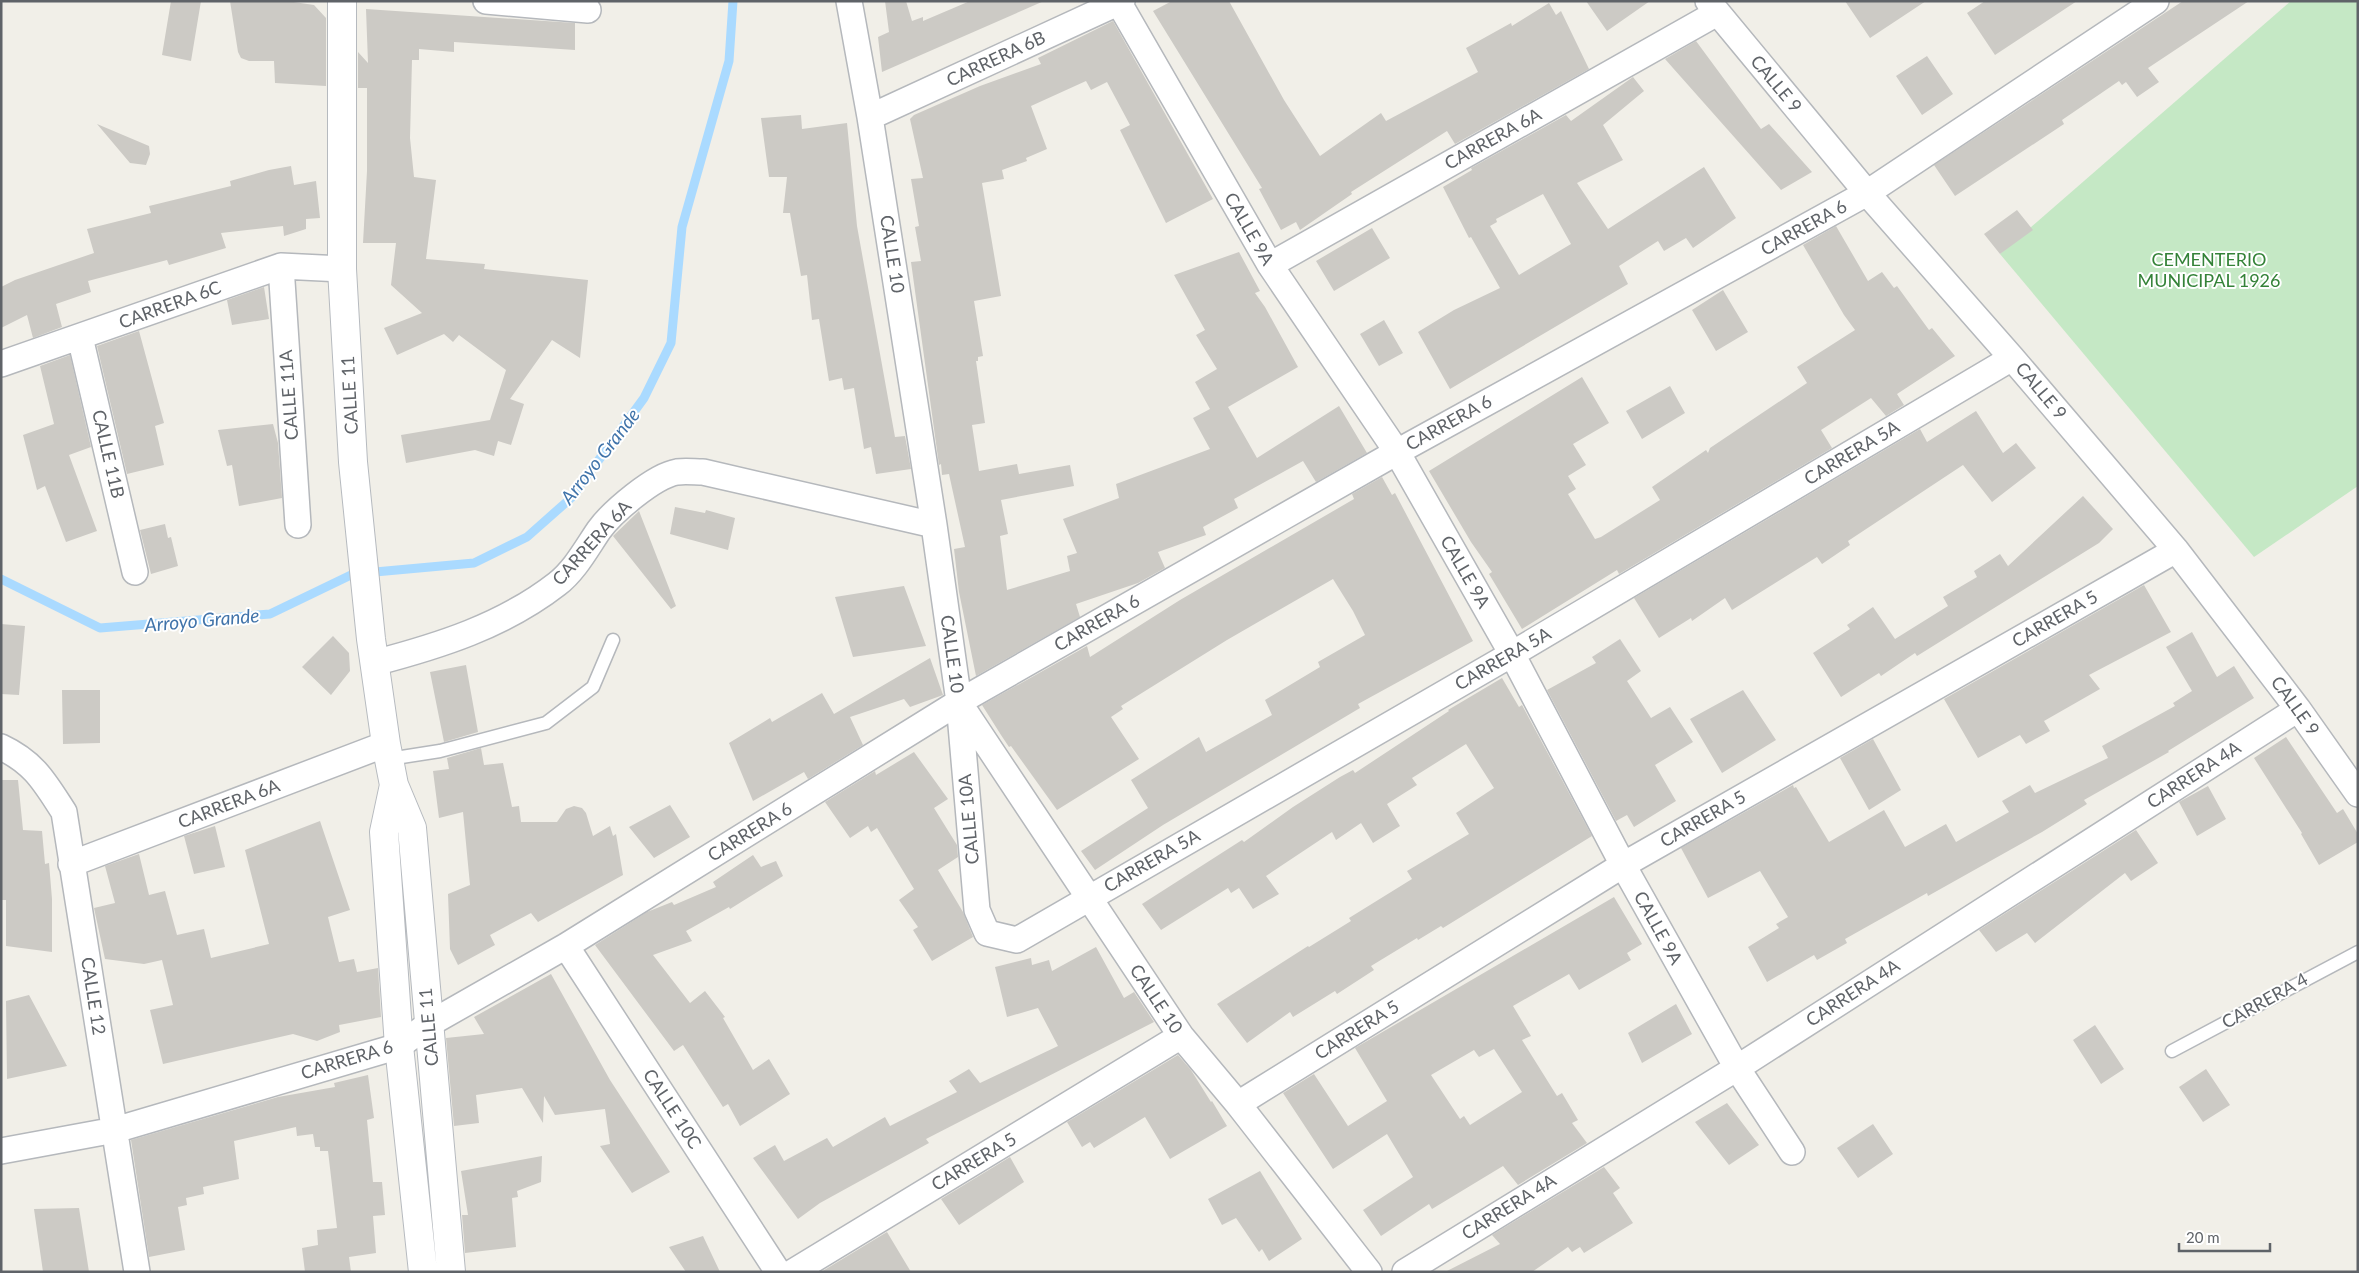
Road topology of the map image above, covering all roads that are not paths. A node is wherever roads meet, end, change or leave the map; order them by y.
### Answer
1 (342, 1) edge
2 (486, 1) edge
3 (849, 1) edge
4 (2156, 1) edge
5 (1121, 2) edge
6 (1713, 7) edge
7 (588, 10) dead end
8 (870, 117) junction
9 (1867, 193) junction
10 (1270, 265) junction
11 (281, 266) junction
12 (342, 269) junction
13 (80, 337) junction
14 (2012, 358) junction
15 (1, 364) edge
16 (1396, 452) junction
17 (298, 525) dead end
18 (934, 525) junction
19 (2176, 550) junction
20 (135, 572) dead end
21 (613, 640) dead end
22 (372, 651) junction
23 (1512, 654) junction
24 (958, 702) junction
25 (2298, 709) junction
26 (1, 747) edge
27 (388, 752) junction
28 (394, 785) junction
29 (2358, 794) edge
30 (72, 864) junction
31 (1623, 865) junction
32 (1088, 898) junction
33 (987, 933) joint
34 (566, 946) junction
35 (2358, 952) edge
36 (429, 1024) junction
37 (1181, 1036) junction
38 (399, 1046) junction
39 (2172, 1051) dead end
40 (1737, 1068) junction
41 (1238, 1104) junction
42 (115, 1130) junction
43 (1, 1151) edge
44 (1792, 1152) dead end
45 (137, 1272) edge
46 (424, 1272) edge
47 (451, 1272) edge
48 (778, 1272) edge
49 (793, 1272) edge
50 (1368, 1272) edge
51 (1404, 1272) edge

1 - 12 street, CALLE 11
2 - 7 street
3 - 8 street, CALLE 10
4 - 9 street, CARRERA 6
5 - 8 street, CARRERA 6B
5 - 10 street, CALLE 9A
6 - 9 street, CALLE 9
6 - 10 street, CARRERA 6A
8 - 18 street, CALLE 10
9 - 14 street, CALLE 9
9 - 16 street, CARRERA 6
10 - 16 street, CALLE 9A
11 - 12 street, CARRERA 6C
11 - 13 street, CARRERA 6C
11 - 17 street, CALLE 11A
12 - 22 street, CALLE 11
13 - 15 street, CARRERA 6C
13 - 20 street, CALLE 11B
14 - 19 street, CALLE 9
14 - 23 street, CARRERA 5A
16 - 23 street, CALLE 9A
16 - 24 street, CARRERA 6
18 - 22 street, CARRERA 6A
18 - 24 street, CALLE 10
19 - 25 street, CALLE 9
19 - 31 street, CARRERA 5
21 - 27 lane
22 - 27 street, CALLE 11
23 - 31 street, CALLE 9A
23 - 32 street, CARRERA 5A
24 - 32 street, CALLE 10
24 - 33 street, CALLE 10A
24 - 34 street, CARRERA 6
25 - 29 street, CALLE 9
25 - 40 street, CARRERA 4A
26 - 30 street, CALLE 12
27 - 28 street, CALLE 11
27 - 30 street, CARRERA 6A
28 - 36 street, CALLE 11
28 - 38 street, CALLE 11
30 - 42 street, CALLE 12
31 - 40 street, CALLE 9A
31 - 41 street, CARRERA 5
32 - 33 street, CARRERA 5A
32 - 37 street, CALLE 10
34 - 36 street, CARRERA 6
34 - 48 street, CALLE 10C
35 - 39 lane, CARRERA 4
36 - 38 street, CARRERA 6
36 - 47 street, CALLE 11
37 - 41 street, CALLE 10
37 - 49 street, CARRERA 5
38 - 42 street, CARRERA 6
38 - 46 street, CALLE 11
40 - 44 street, CALLE 9A
40 - 51 street, CARRERA 4A
41 - 50 street, CALLE 10
42 - 43 street, CARRERA 6
42 - 45 street, CALLE 12

